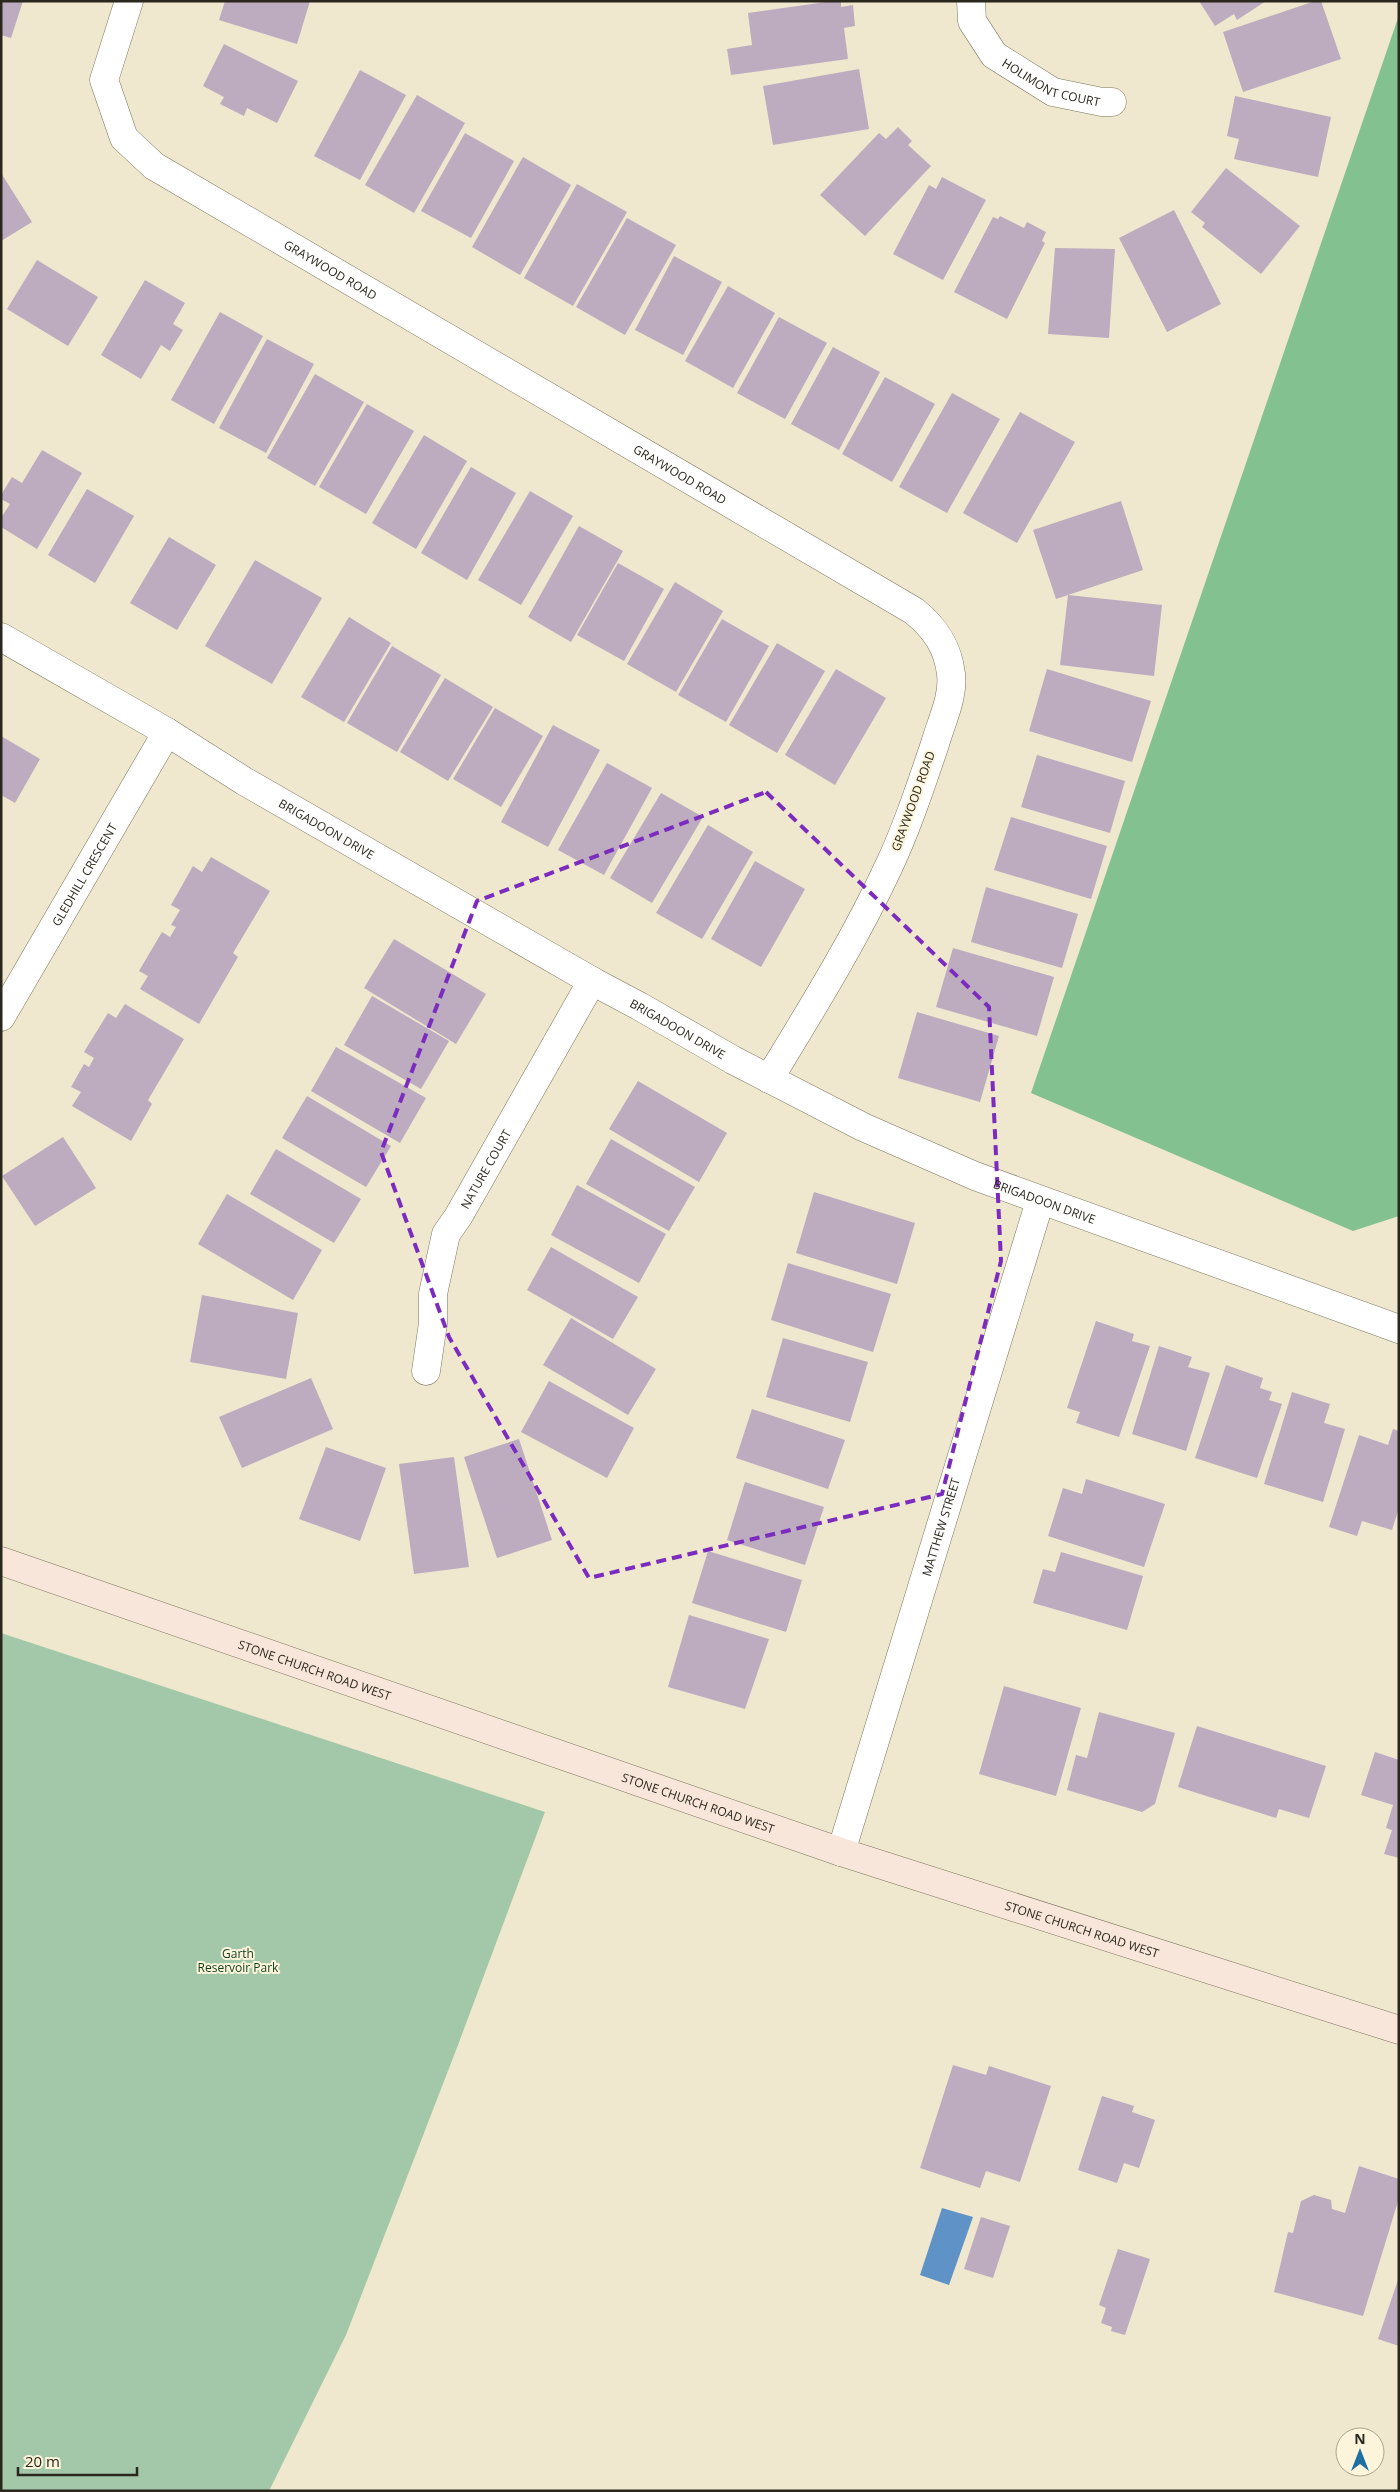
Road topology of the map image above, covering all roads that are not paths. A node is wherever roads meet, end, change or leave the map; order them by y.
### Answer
1 (128, 1) edge
2 (970, 1) edge
3 (1112, 102) dead end
4 (1, 637) edge
5 (167, 732) junction
6 (592, 981) junction
7 (1, 1017) edge
8 (769, 1079) junction
9 (1040, 1201) junction
10 (1399, 1329) edge
11 (426, 1371) dead end
12 (1, 1561) edge
13 (842, 1852) junction
14 (1399, 2030) edge

1 - 8 street, GRAYWOOD ROAD
2 - 3 street, HOLIMONT COURT
4 - 5 street, BRIGADOON DRIVE
5 - 6 street, BRIGADOON DRIVE
5 - 7 street, GLEDHILL CRESCENT
6 - 8 street, BRIGADOON DRIVE
6 - 11 street, NATURE COURT
8 - 9 street, BRIGADOON DRIVE
9 - 10 street, BRIGADOON DRIVE
9 - 13 street, MATTHEW STREET
12 - 13 main road, STONE CHURCH ROAD WEST
13 - 14 main road, STONE CHURCH ROAD WEST

